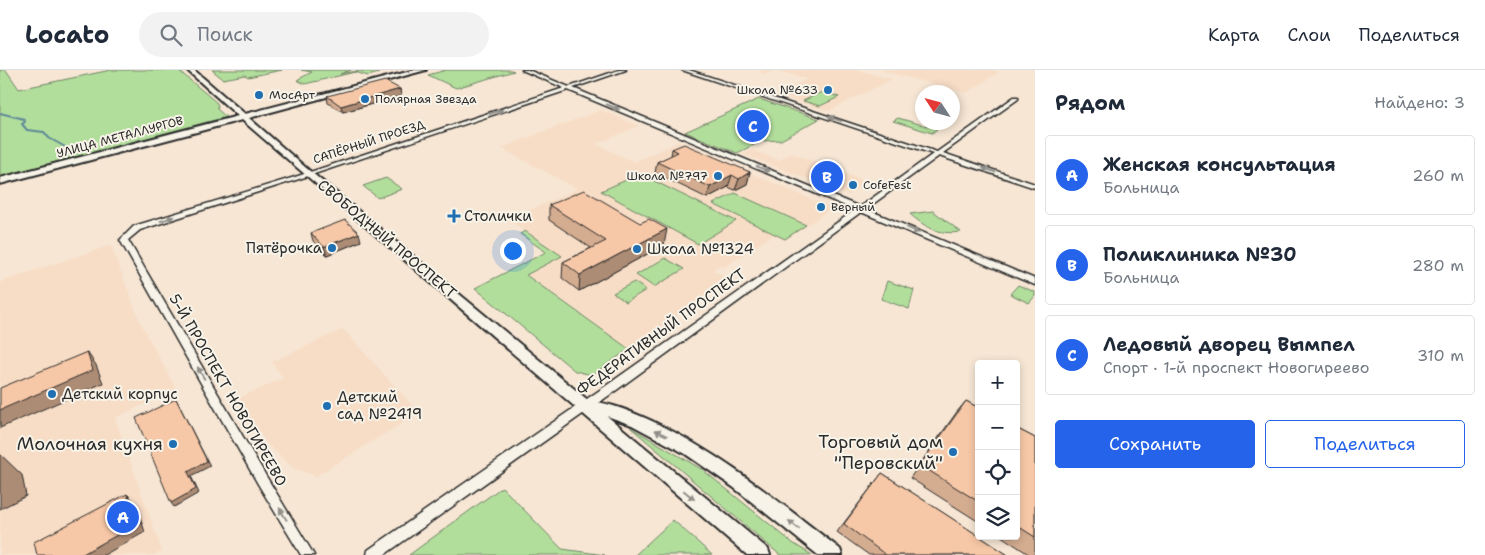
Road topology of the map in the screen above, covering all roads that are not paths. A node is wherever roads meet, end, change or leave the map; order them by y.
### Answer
1 (190, 70) edge
2 (423, 70) edge
3 (524, 70) edge
4 (624, 70) edge
5 (684, 70) edge
6 (568, 88) junction
7 (1016, 98) dead end
8 (245, 117) junction
9 (938, 153) junction
10 (309, 174) junction
11 (0, 181) edge
12 (1035, 186) edge
13 (861, 209) junction
14 (124, 240) joint
15 (1035, 282) edge
16 (585, 407) junction
17 (308, 555) edge
18 (373, 555) edge
19 (760, 555) edge
20 (832, 555) edge

1 - 8 main road, СВОБОДНЫЙ ПРОСПЕКТ
2 - 8 main road, УЛИЦА МЕТАЛЛУРГОВ
3 - 6 street
4 - 6 street, САПЁРНЫЙ ПРОЕЗД
9 -> 5 street
10 -> 6 street, САПЁРНЫЙ ПРОЕЗД
6 -> 13 street
7 - 9 street, ФЕДЕРАТИВНЫЙ ПРОСПЕКТ
8 - 10 main road, СВОБОДНЫЙ ПРОСПЕКТ
8 - 11 main road, УЛИЦА МЕТАЛЛУРГОВ
12 -> 9 street
9 - 13 street, ФЕДЕРАТИВНЫЙ ПРОСПЕКТ
14 -> 10 street, САПЁРНЫЙ ПРОЕЗД
10 - 16 main road, СВОБОДНЫЙ ПРОСПЕКТ
13 -> 15 street
13 - 16 street, ФЕДЕРАТИВНЫЙ ПРОСПЕКТ
17 -> 14 street, 5-Й ПРОСПЕКТ НОВОГИРЕЕВО
16 - 18 street, ФЕДЕРАТИВНЫЙ ПРОСПЕКТ
16 -> 19 main road, СВОБОДНЫЙ ПРОСПЕКТ
20 -> 16 main road

